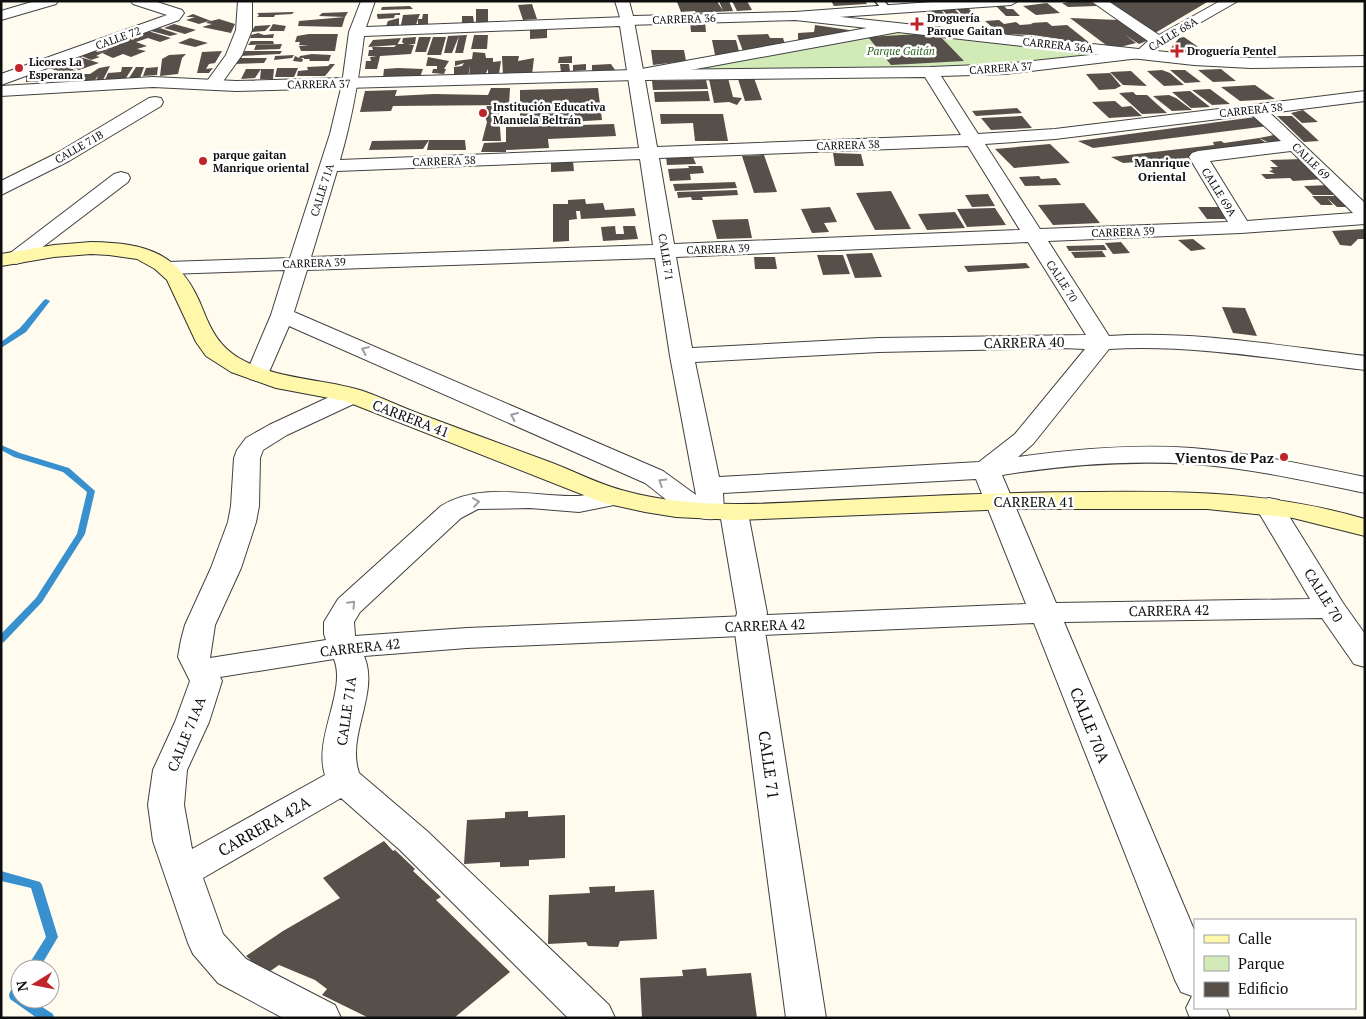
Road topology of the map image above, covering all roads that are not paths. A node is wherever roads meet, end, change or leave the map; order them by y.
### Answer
1 (51, 1) edge
2 (138, 1) edge
3 (245, 1) edge
4 (1011, 1) edge
5 (1098, 1) edge
6 (1231, 1) edge
7 (370, 2) edge
8 (883, 5) edge
9 (624, 11) edge
10 (1, 16) edge
11 (795, 16) junction
12 (895, 28) junction
13 (357, 32) junction
14 (1158, 41) junction
15 (1142, 54) junction
16 (1365, 61) edge
17 (930, 72) junction
18 (636, 75) junction
19 (1, 80) edge
20 (213, 84) junction
21 (350, 84) junction
22 (1, 91) edge
23 (1365, 96) edge
24 (155, 102) dead end
25 (1255, 109) junction
26 (972, 140) junction
27 (1294, 145) junction
28 (650, 153) junction
29 (330, 166) junction
30 (122, 178) dead end
31 (1, 189) edge
32 (1365, 214) edge
33 (1365, 218) edge
34 (1240, 227) junction
35 (1032, 236) junction
36 (666, 251) junction
37 (9, 259) edge
38 (299, 263) junction
39 (168, 268) junction
40 (282, 315) junction
41 (1102, 343) junction
42 (682, 356) junction
43 (1365, 363) edge
44 (258, 374) junction
45 (352, 396) junction
46 (986, 470) junction
47 (1365, 484) edge
48 (707, 486) junction
49 (614, 497) junction
50 (998, 500) junction
51 (1269, 506) junction
52 (715, 512) junction
53 (1365, 528) edge
54 (1331, 608) junction
55 (1044, 613) junction
56 (749, 625) junction
57 (344, 647) junction
58 (1365, 658) edge
59 (200, 670) junction
60 (344, 780) junction
61 (183, 872) junction
62 (1194, 978) edge
63 (321, 1018) edge
64 (595, 1018) edge
65 (806, 1018) edge

1 - 10 street
2 - 19 street, CALLE 72
3 - 20 street
4 - 8 street, CARRERA 36
5 - 14 street
6 - 14 street, CALLE 68A
7 - 13 street, CALLE 71A
8 - 11 street, CARRERA 36
9 - 11 street, CARRERA 36
9 - 13 street, CARRERA 36
9 - 18 street, CALLE 71
11 - 12 street, CARRERA 36A
12 - 15 street, CARRERA 36A
12 - 18 street, CARRERA 37
13 - 21 street, CALLE 71A
14 - 15 street, CALLE 68A
15 - 16 street, CARRERA 37
15 - 17 street, CARRERA 37
17 - 18 street, CARRERA 37
17 - 26 street, CALLE 70
18 - 21 street, CARRERA 37
18 - 28 street, CALLE 71
20 - 21 street, CARRERA 37
20 - 22 street, CARRERA 37
21 - 29 street, CALLE 71A
23 - 25 street, CARRERA 38
24 - 31 street, CALLE 71B
25 - 26 street, CARRERA 38
25 - 27 street, CALLE 69
26 - 28 street, CARRERA 38
26 - 35 street, CALLE 70
27 - 32 street, CALLE 69
27 - 34 street, CALLE 69A
28 - 29 street, CARRERA 38
28 - 36 street, CALLE 71
29 - 38 street, CALLE 71A
30 - 37 street
33 - 34 street, CARRERA 39
34 - 35 street, CARRERA 39
35 - 36 street, CARRERA 39
35 - 41 street, CALLE 70
36 - 38 street, CARRERA 39
36 - 42 street, CALLE 71
37 - 39 main road
38 - 39 street, CARRERA 39
38 - 40 street, CALLE 71A
39 - 44 main road, CARRERA 41
40 - 44 street, CALLE 71A
52 -> 40 street
41 - 42 street, CARRERA 40
41 - 43 street, CARRERA 40
41 - 46 street
42 - 48 street, CALLE 71
44 - 45 main road, CARRERA 41
45 - 49 main road, CARRERA 41
45 - 59 street, CALLE 71AA
46 - 47 street
46 - 48 street
46 - 50 street, CALLE 70A
48 - 52 street, CALLE 71
49 - 52 main road, CARRERA 41
57 -> 49 street, CALLE 71A
50 - 51 main road, CARRERA 41
50 - 52 main road, CARRERA 41
50 - 55 street, CALLE 70A
51 - 53 main road, CARRERA 41
51 - 54 street, CALLE 70
52 - 56 street, CALLE 71
54 - 55 street, CARRERA 42
54 - 58 street, CALLE 70
55 - 56 street, CARRERA 42
55 - 62 street, CALLE 70A
56 - 57 street, CARRERA 42
56 - 65 street, CALLE 71
57 - 59 street, CARRERA 42
57 - 60 street, CALLE 71A
59 - 61 street, CALLE 71AA
60 - 61 street, CARRERA 42A
60 - 64 street
61 - 63 street, CALLE 71AA

